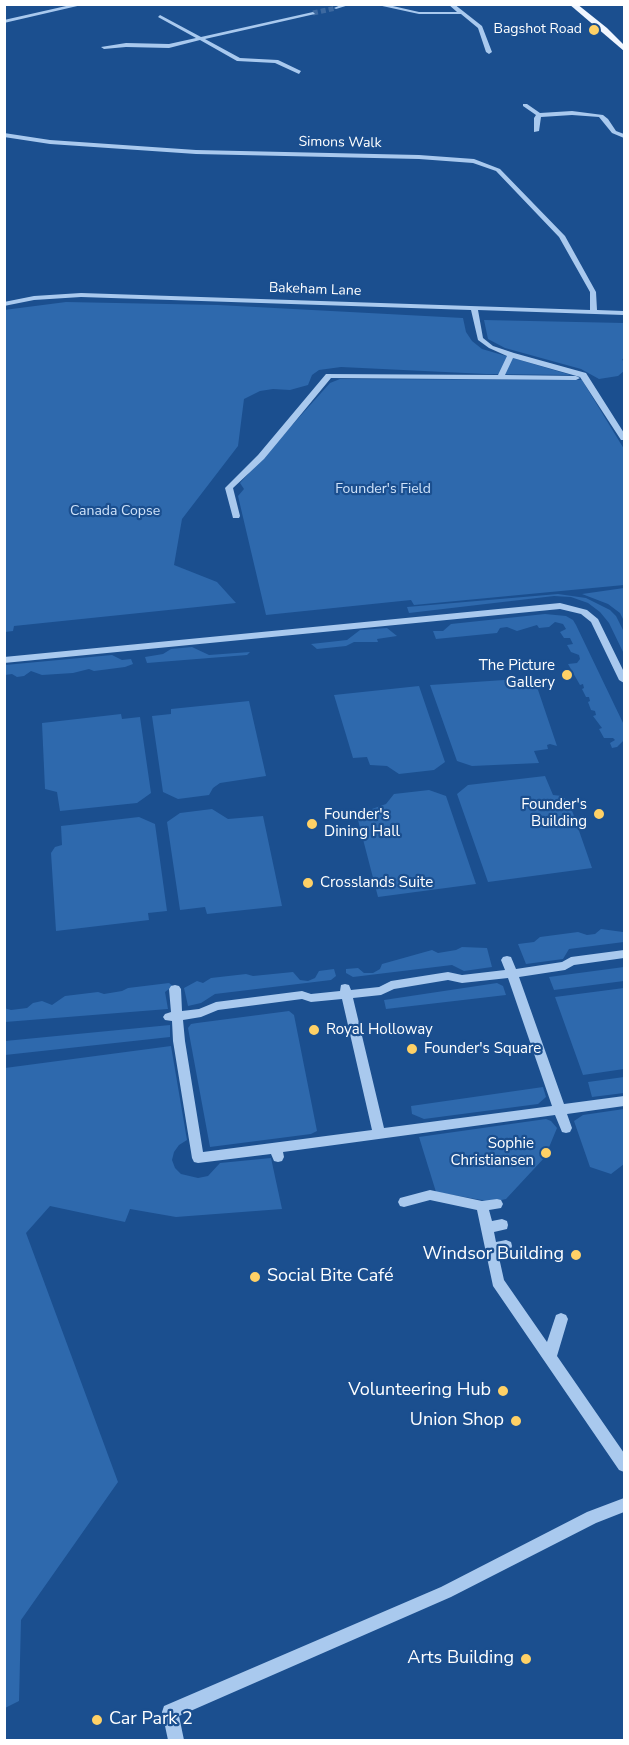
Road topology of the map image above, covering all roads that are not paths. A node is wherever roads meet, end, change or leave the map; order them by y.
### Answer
1 (84, 4) edge
2 (350, 4) edge
3 (375, 4) edge
4 (450, 4) edge
5 (572, 4) edge
6 (336, 8) dead end
7 (313, 13) tunnel mouth
8 (461, 13) junction
9 (160, 16) dead end
10 (4, 22) edge
11 (198, 38) junction
12 (105, 47) dead end
13 (624, 49) edge
14 (489, 52) dead end
15 (299, 72) dead end
16 (525, 105) dead end
17 (539, 115) junction
18 (536, 131) dead end
19 (4, 135) edge
20 (624, 136) edge
21 (4, 304) edge
22 (474, 308) junction
23 (594, 313) junction
24 (624, 313) edge
25 (511, 355) junction
26 (501, 377) junction
27 (576, 378) dead end
28 (624, 438) edge
29 (236, 516) dead end
30 (4, 660) edge
31 (624, 680) edge
32 (624, 954) edge
33 (507, 960) dead end
34 (513, 974) junction
35 (175, 988) dead end
36 (346, 991) junction
37 (173, 1017) junction
38 (624, 1101) edge
39 (560, 1109) junction
40 (566, 1128) dead end
41 (380, 1133) junction
42 (404, 1202) dead end
43 (497, 1204) dead end
44 (482, 1206) junction
45 (502, 1225) dead end
46 (486, 1228) junction
47 (506, 1245) dead end
48 (491, 1248) junction
49 (561, 1319) dead end
50 (550, 1357) junction
51 (624, 1465) edge
52 (624, 1505) edge
53 (176, 1740) edge

1 - 10 street
2 - 6 street
3 - 8 street
4 - 8 street
5 - 13 main road
7 - 11 street
8 - 14 street
9 - 11 street
11 - 12 street
11 - 15 street
16 - 17 street
17 - 18 street
17 - 20 street
19 - 23 street, Simons Walk
21 - 22 street, Bakeham Lane
22 - 23 street, Bakeham Lane
22 - 25 street
23 - 24 street, Bakeham Lane
25 - 26 street
25 - 28 street
26 - 27 street
26 - 29 street
30 - 31 street
32 - 34 street
33 - 34 street
34 - 36 street
34 - 39 street
35 - 37 street
36 - 37 street
36 - 41 street
37 - 41 street
38 - 39 street
39 - 40 street
39 - 41 street
42 - 44 street
43 - 44 street
44 - 46 street
45 - 46 street
46 - 48 street
47 - 48 street
48 - 50 street
49 - 50 street
50 - 51 street
52 - 53 street

